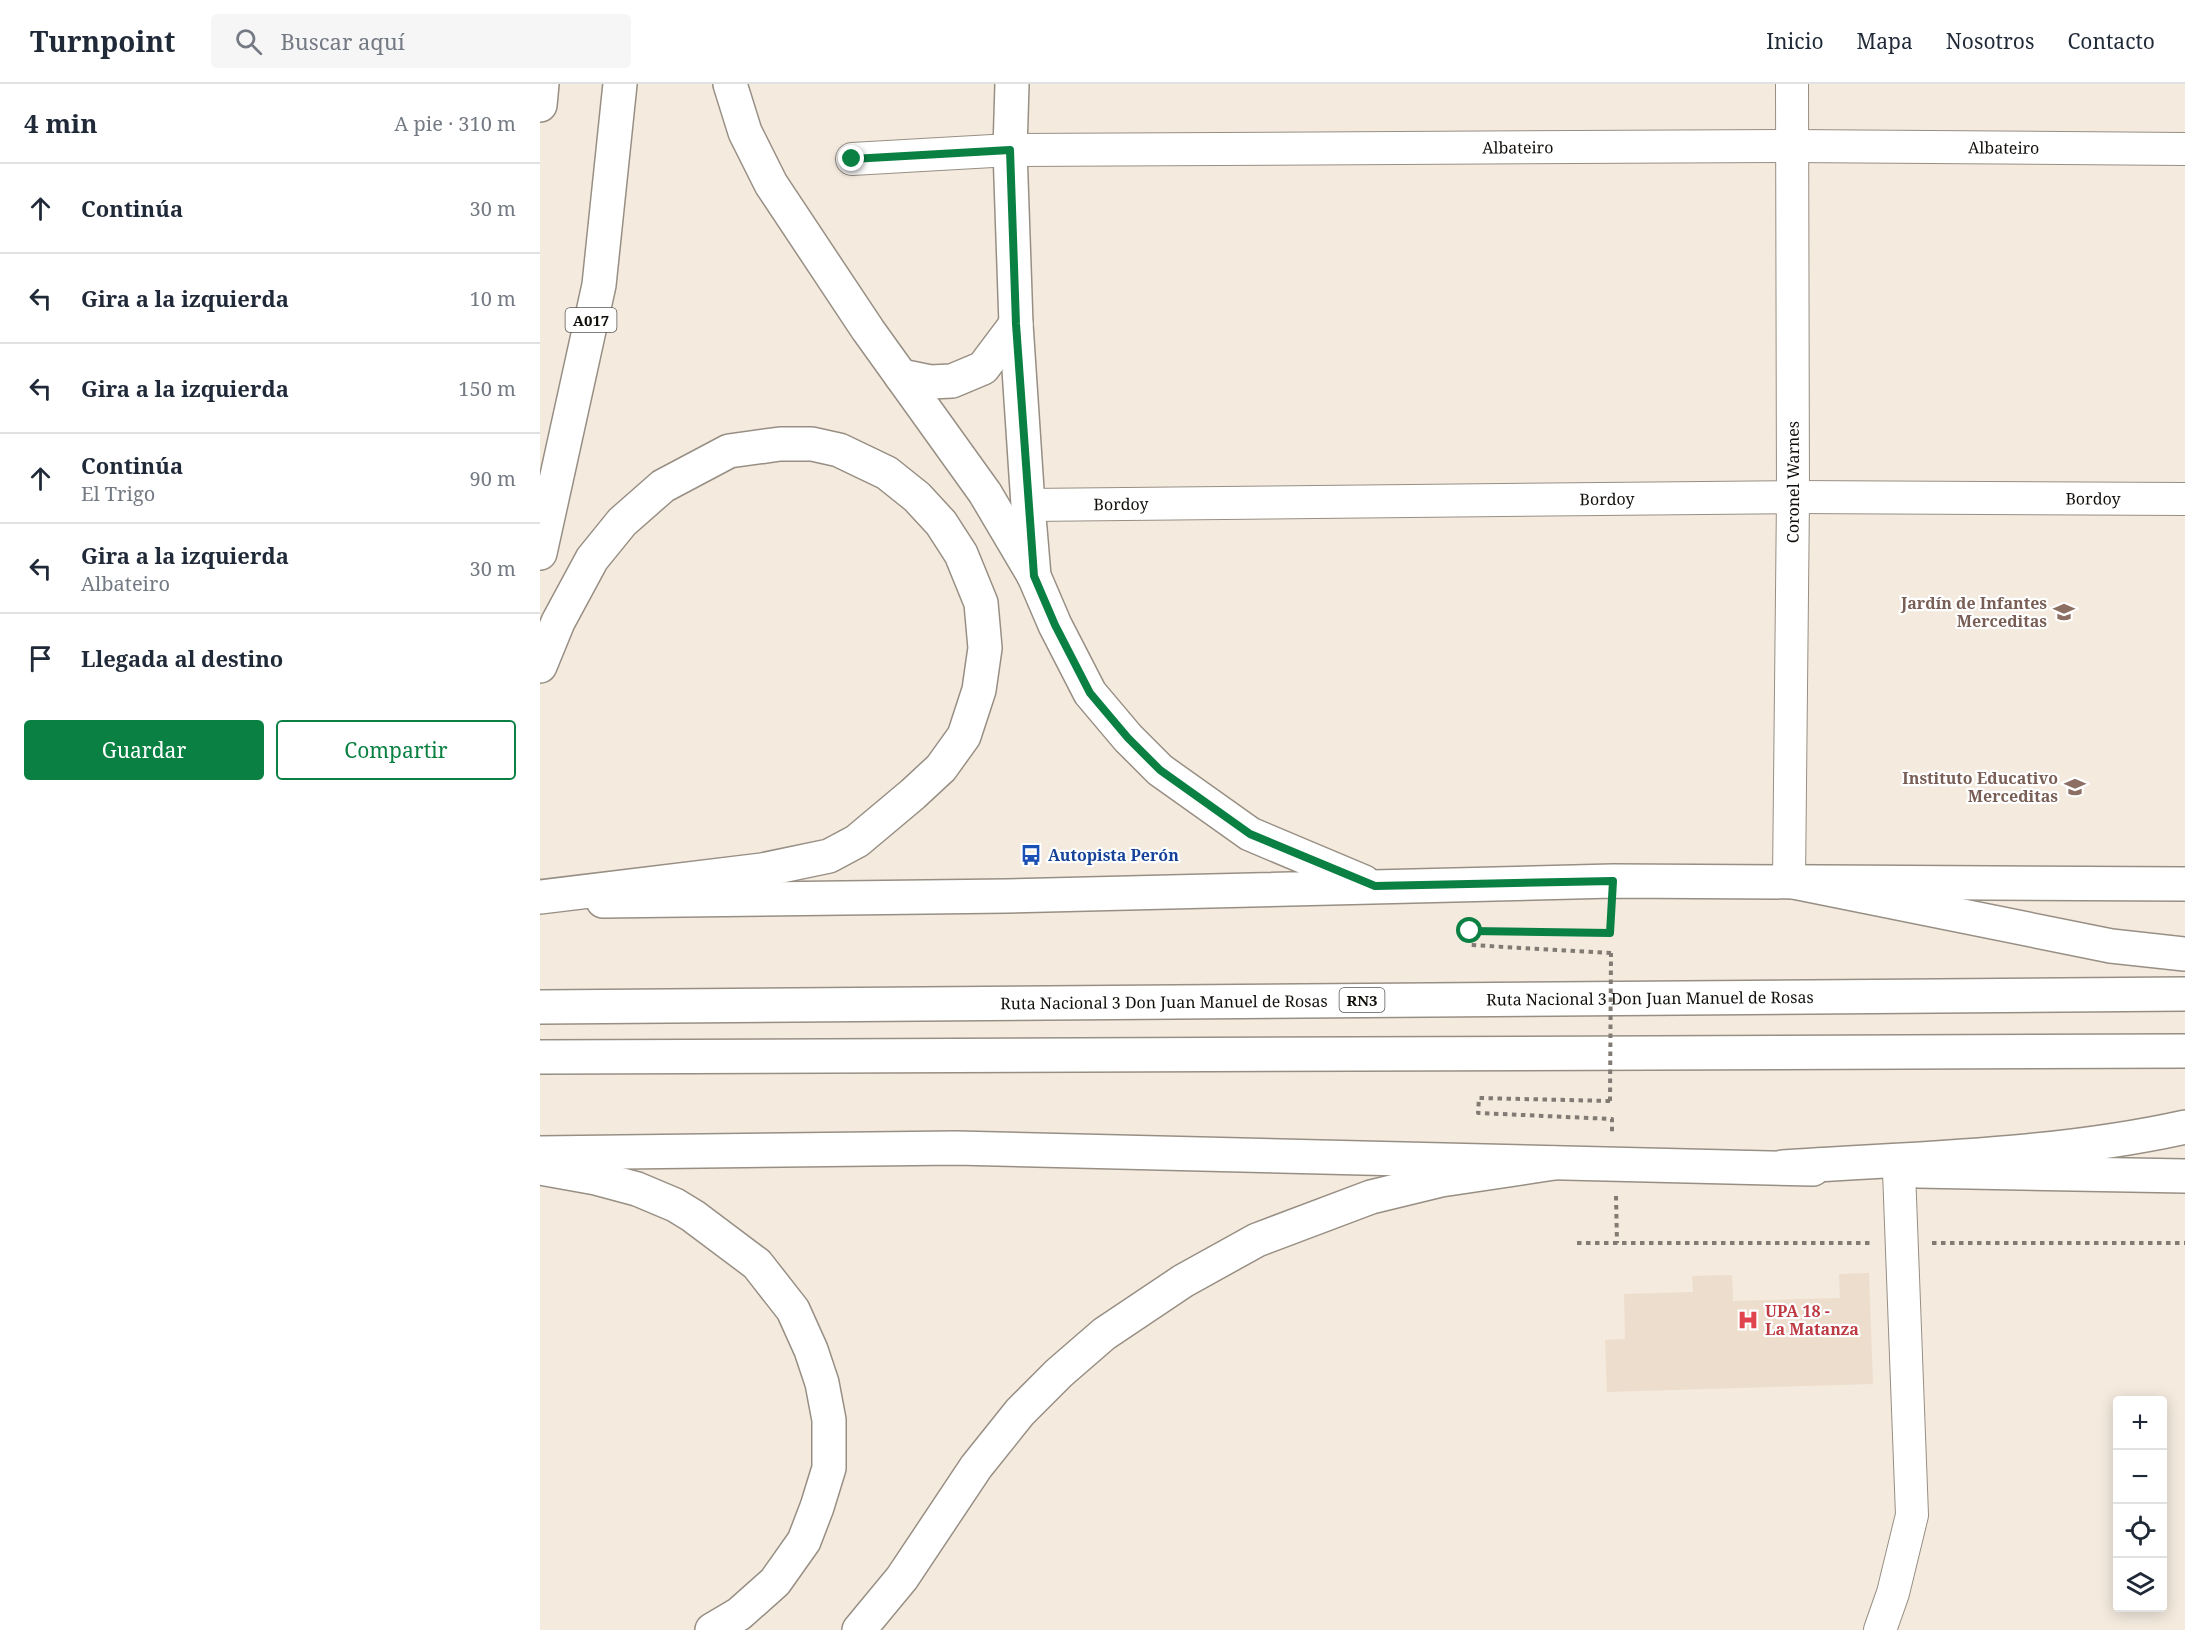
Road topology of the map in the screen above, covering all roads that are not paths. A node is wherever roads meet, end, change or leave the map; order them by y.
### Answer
1 (542, 84) edge
2 (620, 84) edge
3 (730, 84) edge
4 (1012, 84) edge
5 (1792, 84) edge
6 (540, 105) edge
7 (1791, 146) junction
8 (2185, 149) edge
9 (1010, 150) junction
10 (852, 159) dead end
11 (1016, 324) junction
12 (901, 376) junction
13 (1793, 497) junction
14 (2185, 499) edge
15 (1028, 505) junction
16 (540, 553) edge
17 (1034, 576) junction
18 (540, 666) edge
19 (1789, 881) junction
20 (2185, 884) edge
21 (1375, 886) junction
22 (540, 899) edge
23 (2185, 954) edge
24 (2185, 994) edge
25 (540, 1007) edge
26 (2185, 1051) edge
27 (540, 1057) edge
28 (2185, 1127) edge
29 (540, 1153) edge
30 (1554, 1163) junction
31 (1783, 1167) junction
32 (540, 1168) edge
33 (1899, 1171) junction
34 (2185, 1176) edge
35 (712, 1630) edge
36 (859, 1630) edge
37 (1880, 1630) edge

1 - 6 main road
2 - 16 main road, A017
3 - 12 main road
4 - 9 main road
5 - 7 street, Coronel Warnes
7 - 8 street, Albateiro
7 - 9 street, Albateiro
7 - 13 street, Coronel Warnes
9 - 10 street, Albateiro
9 - 11 main road
11 - 12 main road
11 - 15 main road
12 - 17 main road
13 - 14 street, Bordoy
13 - 15 street, Bordoy
13 - 19 street, Coronel Warnes
15 - 17 main road
17 - 21 main road
18 - 22 main road
19 - 20 main road
19 - 21 main road
19 - 23 main road
21 - 22 main road
24 - 25 main road, Ruta Nacional 3 Don Juan Manuel de Rosas / RN3
26 - 27 main road
28 - 31 main road
29 - 30 main road
30 - 31 main road
30 - 36 main road
31 - 33 main road
32 - 35 main road
33 - 34 main road
33 - 37 street

